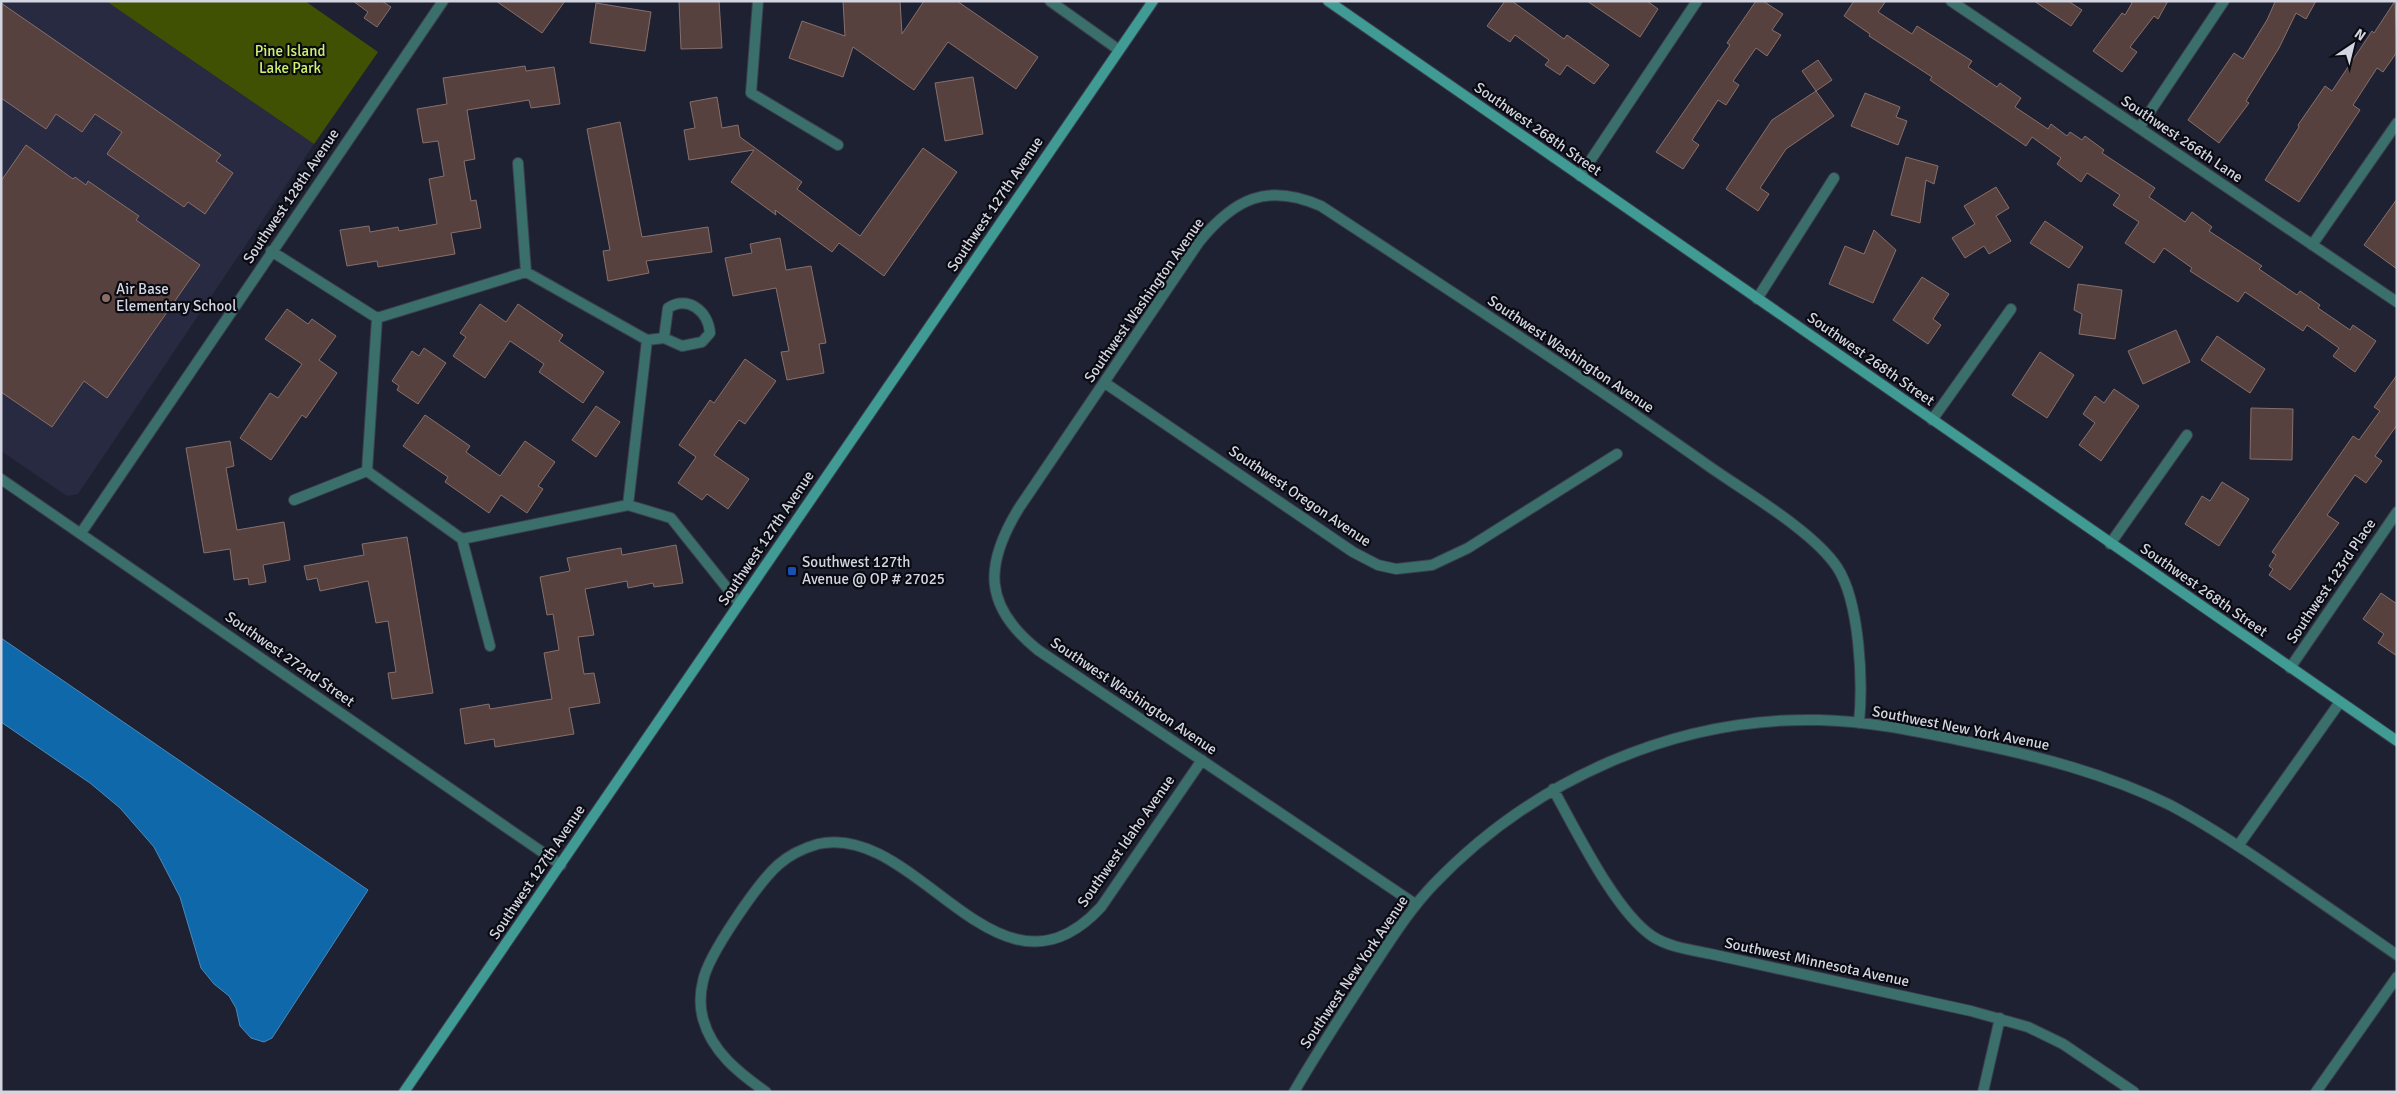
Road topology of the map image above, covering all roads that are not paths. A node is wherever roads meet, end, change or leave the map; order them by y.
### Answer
1 (443, 1) edge
2 (758, 1) edge
3 (1050, 1) edge
4 (1152, 1) edge
5 (1328, 1) edge
6 (1697, 1) edge
7 (2224, 1) edge
8 (1953, 2) edge
9 (1119, 50) junction
10 (2397, 122) edge
11 (2139, 128) junction
12 (838, 146) dead end
13 (518, 163) dead end
14 (1580, 176) junction
15 (1834, 178) dead end
16 (2312, 245) junction
17 (271, 251) junction
18 (526, 272) junction
19 (1757, 298) junction
20 (2397, 302) edge
21 (2011, 309) dead end
22 (377, 318) junction
23 (664, 338) junction
24 (647, 340) junction
25 (1105, 383) junction
26 (1932, 420) junction
27 (2187, 435) dead end
28 (1617, 454) dead end
29 (367, 472) junction
30 (1, 479) edge
31 (294, 500) dead end
32 (628, 505) junction
33 (2397, 512) edge
34 (81, 533) junction
35 (462, 539) junction
36 (2110, 544) junction
37 (739, 603) junction
38 (490, 646) dead end
39 (2290, 668) junction
40 (2340, 702) junction
41 (1858, 723) junction
42 (2397, 741) edge
43 (1202, 760) junction
44 (1553, 789) junction
45 (2238, 846) junction
46 (561, 865) junction
47 (1416, 904) junction
48 (2397, 954) edge
49 (2397, 978) edge
50 (2000, 1018) junction
51 (404, 1092) edge
52 (766, 1092) edge
53 (1294, 1092) edge
54 (1983, 1092) edge
55 (2134, 1092) edge
56 (2316, 1092) edge

1 - 17 street, Southwest 128th Avenue
2 - 12 street
3 - 9 street
4 - 9 main road, Southwest 127th Avenue
5 - 14 main road, Southwest 268th Street
6 - 14 street
7 - 11 street
8 - 11 street, Southwest 266th Lane
9 - 37 main road, Southwest 127th Avenue
10 - 16 street
11 - 16 street, Southwest 266th Lane
13 - 18 street
14 - 19 main road, Southwest 268th Street
15 - 19 street
16 - 20 street, Southwest 266th Lane
17 - 22 street
17 - 34 street, Southwest 128th Avenue
18 - 22 street
18 - 24 street
19 - 26 main road, Southwest 268th Street
21 - 26 street
22 - 29 street
23 - 23 street
23 - 24 street
24 - 32 street
25 - 28 street, Southwest Oregon Avenue
25 - 41 street, Southwest Washington Avenue
25 - 43 street, Southwest Washington Avenue
26 - 36 main road, Southwest 268th Street
27 - 36 street
29 - 31 street
29 - 35 street
30 - 34 street, Southwest 272nd Street
32 - 35 street
32 - 37 street
33 - 39 street, Southwest 123rd Place
34 - 46 street, Southwest 272nd Street
35 - 38 street
36 - 39 main road, Southwest 268th Street
37 - 46 main road, Southwest 127th Avenue
39 - 40 main road, Southwest 268th Street
40 - 42 main road, Southwest 268th Street
40 - 45 street
41 - 44 street, Southwest New York Avenue
41 - 45 street, Southwest New York Avenue
43 - 47 street, Southwest Washington Avenue
43 - 52 street, Southwest Idaho Avenue
44 - 47 street, Southwest New York Avenue
44 - 50 street, Southwest Minnesota Avenue
45 - 48 street, Southwest New York Avenue
46 - 51 main road, Southwest 127th Avenue
47 - 53 street, Southwest New York Avenue
49 - 56 street
50 - 54 street
50 - 55 street, Southwest Minnesota Avenue

